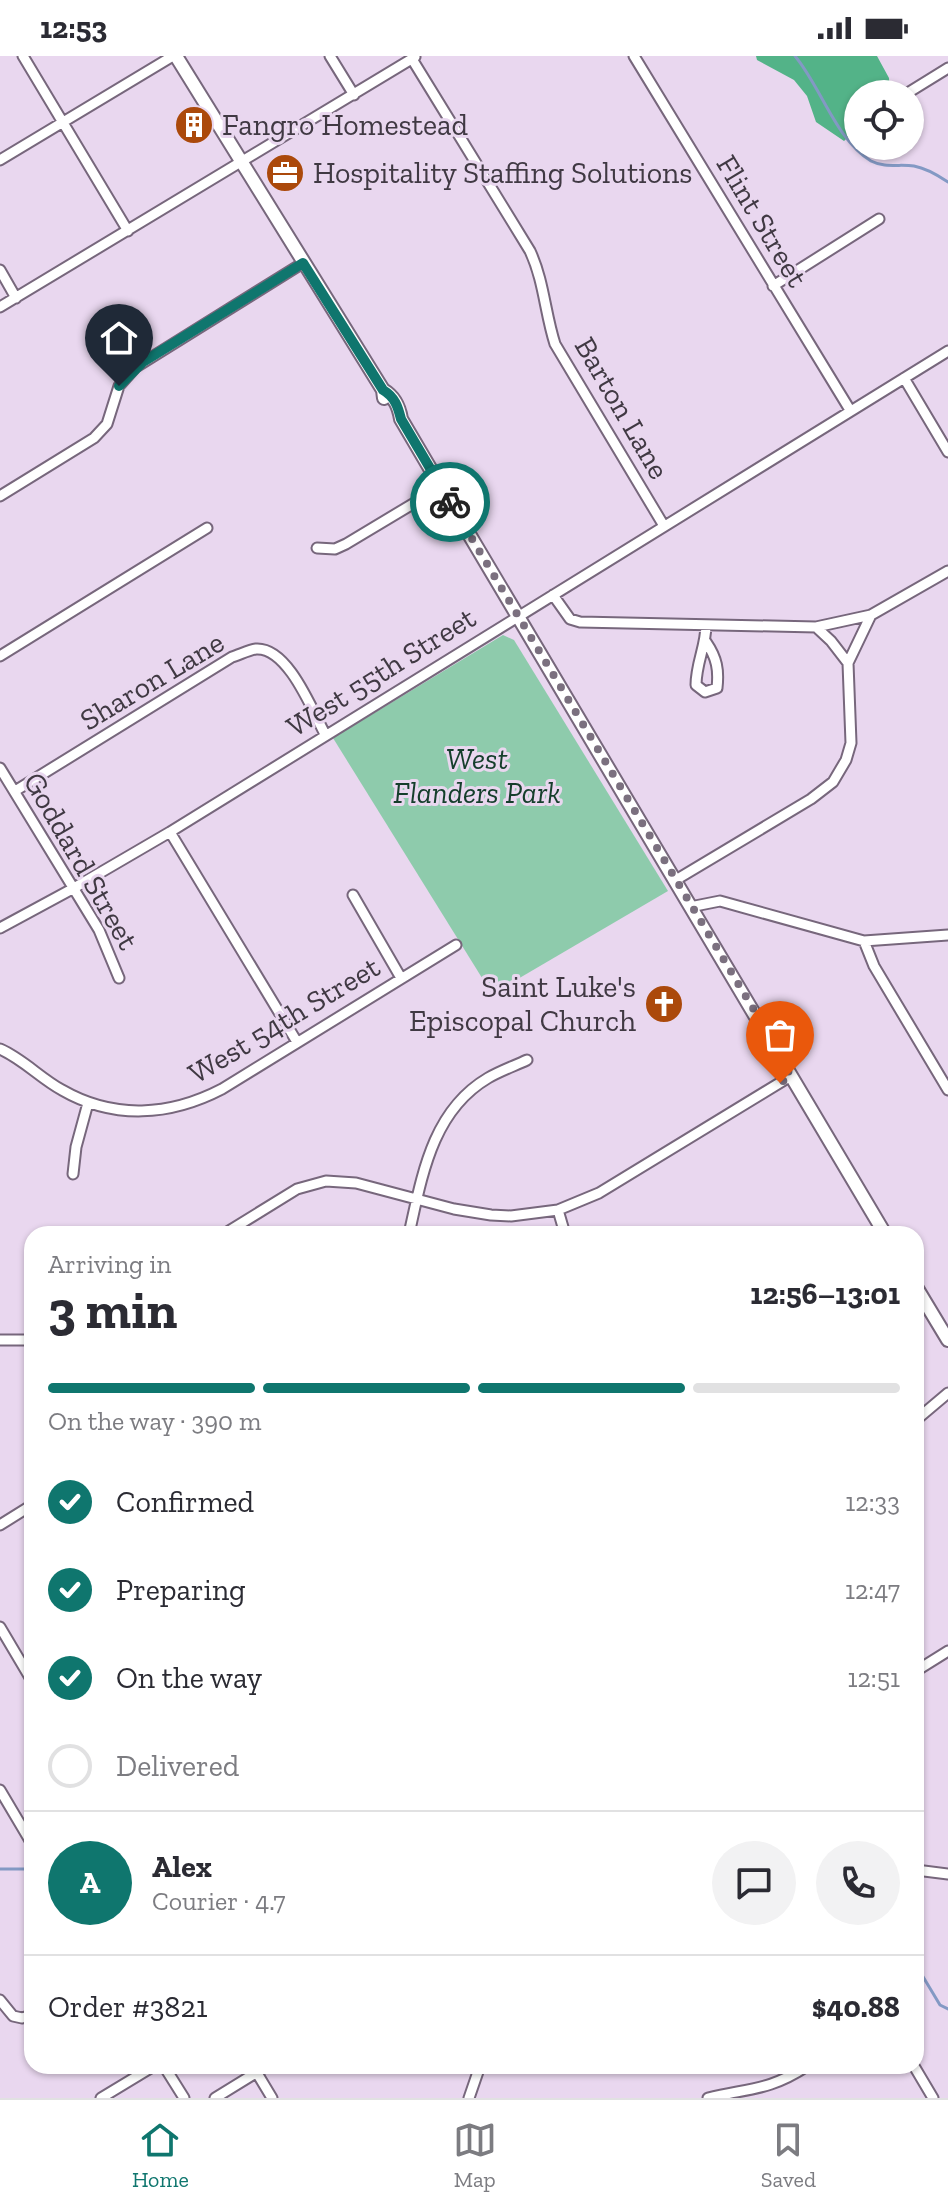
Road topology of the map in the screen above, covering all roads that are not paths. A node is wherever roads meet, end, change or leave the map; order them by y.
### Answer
1 (23, 56) edge
2 (175, 56) edge
3 (330, 56) edge
4 (634, 56) edge
5 (414, 57) edge
6 (948, 68) edge
7 (924, 83) edge
8 (354, 95) junction
9 (63, 123) junction
10 (0, 160) edge
11 (241, 163) junction
12 (879, 219) dead end
13 (128, 231) junction
14 (303, 263) junction
15 (0, 270) edge
16 (773, 286) junction
17 (16, 298) junction
18 (0, 307) edge
19 (948, 351) edge
20 (904, 378) junction
21 (850, 410) junction
22 (948, 452) edge
23 (441, 487) junction
24 (0, 496) edge
25 (664, 526) junction
26 (207, 528) dead end
27 (317, 548) dead end
28 (948, 571) edge
29 (553, 595) junction
30 (518, 615) junction
31 (871, 615) junction
32 (706, 625) junction
33 (816, 627) junction
34 (706, 642) junction
35 (0, 656) edge
36 (848, 663) junction
37 (325, 734) junction
38 (0, 768) edge
39 (15, 791) junction
40 (170, 832) junction
41 (674, 881) junction
42 (74, 888) junction
43 (353, 895) dead end
44 (690, 907) junction
45 (0, 928) edge
46 (948, 935) edge
47 (864, 941) junction
48 (456, 945) dead end
49 (119, 978) dead end
50 (401, 978) junction
51 (297, 1042) junction
52 (0, 1049) edge
53 (527, 1060) dead end
54 (791, 1076) junction
55 (948, 1090) edge
56 (88, 1103) junction
57 (73, 1174) dead end
58 (417, 1199) junction
59 (558, 1210) junction
60 (237, 1226) edge
61 (411, 1226) edge
62 (563, 1226) edge
63 (880, 1226) edge
64 (924, 1300) edge
65 (0, 1340) edge
66 (24, 1340) edge
67 (948, 1340) edge
68 (948, 1393) edge
69 (924, 1413) edge
70 (24, 1510) edge
71 (0, 1525) edge
72 (0, 1627) edge
73 (10, 1644) junction
74 (0, 1650) edge
75 (948, 1651) edge
76 (924, 1666) edge
77 (24, 1668) edge
78 (0, 1790) edge
79 (24, 1830) edge
80 (924, 1871) edge
81 (948, 1874) edge
82 (0, 2000) edge
83 (24, 2016) edge
84 (141, 2074) edge
85 (169, 2074) edge
86 (255, 2074) edge
87 (258, 2074) edge
88 (477, 2074) edge
89 (794, 2074) edge
90 (919, 2074) edge
91 (101, 2098) edge
92 (184, 2098) edge
93 (215, 2098) edge
94 (272, 2098) edge
95 (469, 2098) edge
96 (708, 2098) edge
97 (933, 2098) edge

1 - 9 street
2 - 9 street
2 - 11 main road
3 - 8 street
4 - 16 street, Flint Street
5 - 8 street
5 - 25 street, Barton Lane
6 - 7 street
8 - 11 street
9 - 10 street
9 - 13 street
11 - 13 street
11 - 14 main road
12 - 16 street
13 - 17 street
14 - 23 main road
14 - 24 street
15 - 17 street
16 - 21 street, Flint Street
17 - 18 street
19 - 20 street, West 55th Street
20 - 21 street, West 55th Street
20 - 22 street
21 - 25 street, West 55th Street
23 - 27 street
23 - 30 main road
25 - 29 street, West 55th Street
26 - 35 street
28 - 31 street
29 - 30 street, West 55th Street
29 - 32 street
30 - 37 street, West 55th Street
30 - 41 main road
31 - 33 street
31 - 36 street
32 - 33 street
32 - 34 street
33 - 36 street
34 - 34 street
36 - 41 street
37 - 39 street, Sharon Lane
37 - 40 street, West 55th Street
38 - 39 street, Goddard Street
39 - 42 street, Goddard Street
40 - 42 street, West 55th Street
40 - 51 street
41 - 44 main road
42 - 45 street, West 55th Street
42 - 49 street, Goddard Street
43 - 50 street
44 - 47 street
44 - 54 main road
46 - 47 street
47 - 55 street
48 - 50 street, West 54th Street
50 - 51 street, West 54th Street
51 - 56 street, West 54th Street
52 - 56 street, West 54th Street
53 - 58 street
54 - 59 street
54 - 63 main road
56 - 57 street
58 - 59 street
58 - 60 street
58 - 61 street
59 - 62 street
64 - 67 main road
65 - 66 street
68 - 69 street
70 - 71 street
72 - 73 street
73 - 74 street
73 - 77 street
75 - 76 street
78 - 79 street
80 - 81 street
82 - 83 street
84 - 91 street
85 - 92 street
86 - 93 street
87 - 94 street
88 - 95 street
89 - 96 street
90 - 97 street

